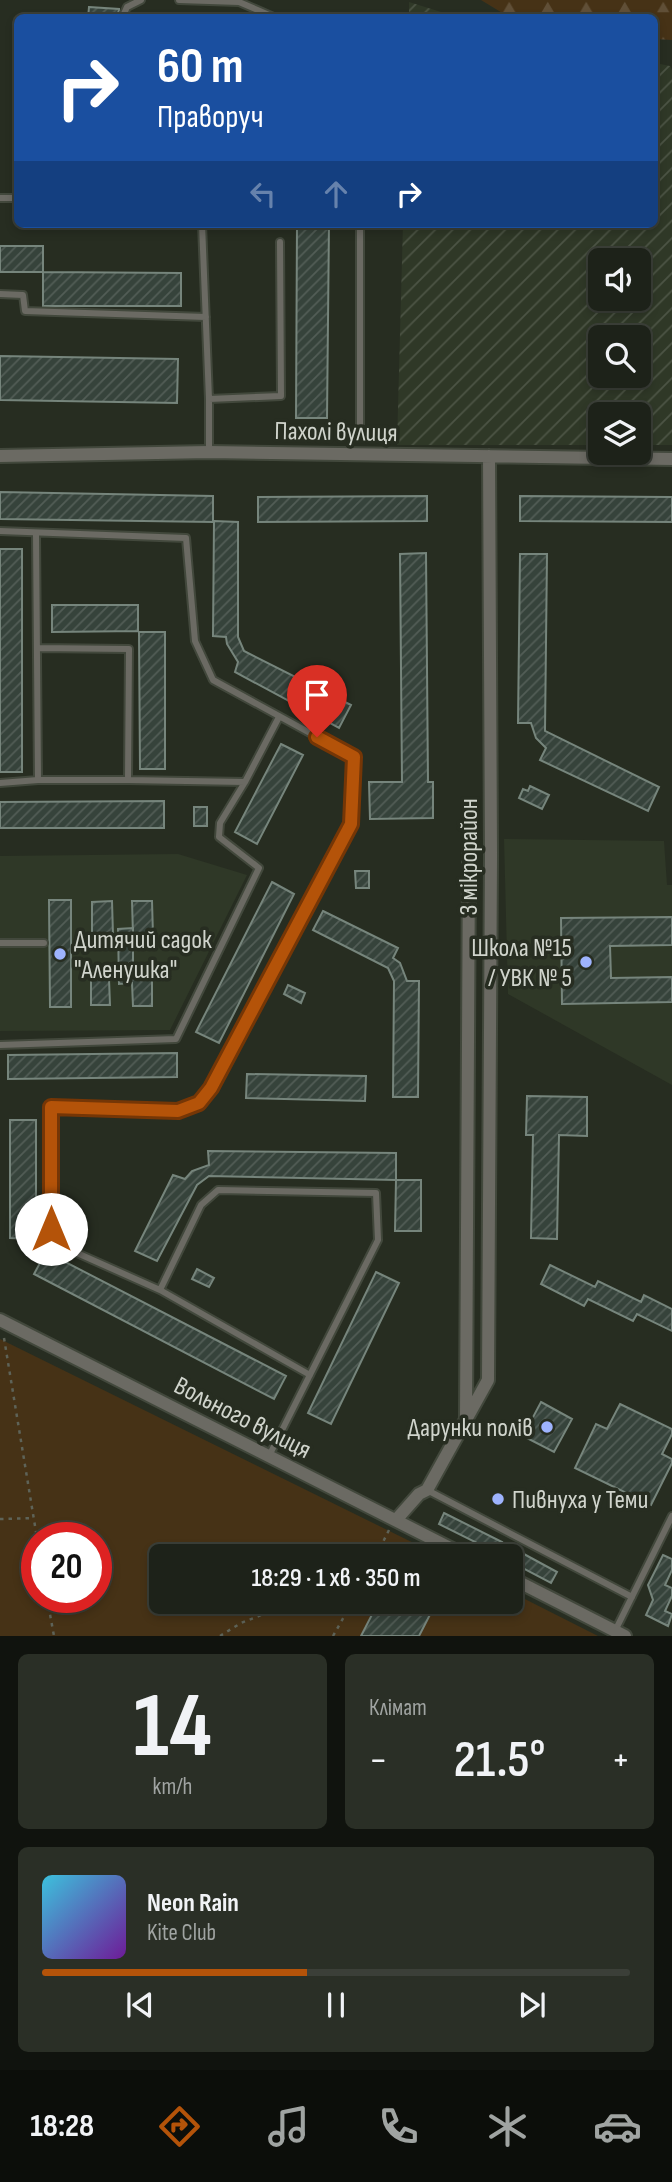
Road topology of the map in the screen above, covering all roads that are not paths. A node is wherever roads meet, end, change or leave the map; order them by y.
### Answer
1 (141, 0) edge
2 (179, 0) edge
3 (124, 14) edge
4 (267, 14) edge
5 (202, 228) edge
6 (360, 228) edge
7 (280, 242) dead end
8 (0, 294) edge
9 (206, 317) junction
10 (209, 399) junction
11 (360, 437) dead end
12 (209, 452) junction
13 (0, 456) edge
14 (489, 456) junction
15 (672, 459) edge
16 (0, 531) edge
17 (36, 533) junction
18 (37, 648) junction
19 (279, 717) junction
20 (38, 780) junction
21 (128, 780) junction
22 (245, 782) junction
23 (0, 783) edge
24 (469, 855) dead end
25 (0, 943) edge
26 (44, 943) dead end
27 (0, 1045) edge
28 (160, 1290) junction
29 (0, 1320) edge
30 (310, 1375) junction
31 (466, 1421) junction
32 (269, 1456) junction
33 (427, 1490) junction
34 (672, 1516) edge
35 (393, 1525) junction
36 (438, 1544) edge
37 (523, 1584) edge
38 (632, 1597) junction
39 (620, 1634) edge

1 - 3 lane
2 - 4 lane
5 - 9 lane
6 - 11 lane
7 - 10 lane
8 - 9 lane
9 - 10 lane
10 - 12 lane
12 - 13 street, Пахолі вулиця
12 - 14 street, Пахолі вулиця
14 - 15 street, Пахолі вулиця
14 - 31 street, 3 мікрорайон
16 - 17 lane
17 - 18 lane
17 - 19 lane
18 - 20 lane
18 - 21 lane
19 - 22 lane
19 - 28 lane
20 - 21 lane
20 - 23 lane
21 - 22 lane
22 - 27 lane
24 - 31 street, 3 мікрорайон
25 - 26 lane
28 - 30 lane
28 - 30 lane
29 - 32 street, Вольного вулиця
30 - 32 lane
31 - 33 street, 3 мікрорайон
32 - 35 street, Вольного вулиця
33 - 35 street, 3 мікрорайон
33 - 38 lane
34 - 38 lane
35 - 36 street, Вольного вулиця
37 - 39 street
38 - 39 lane

